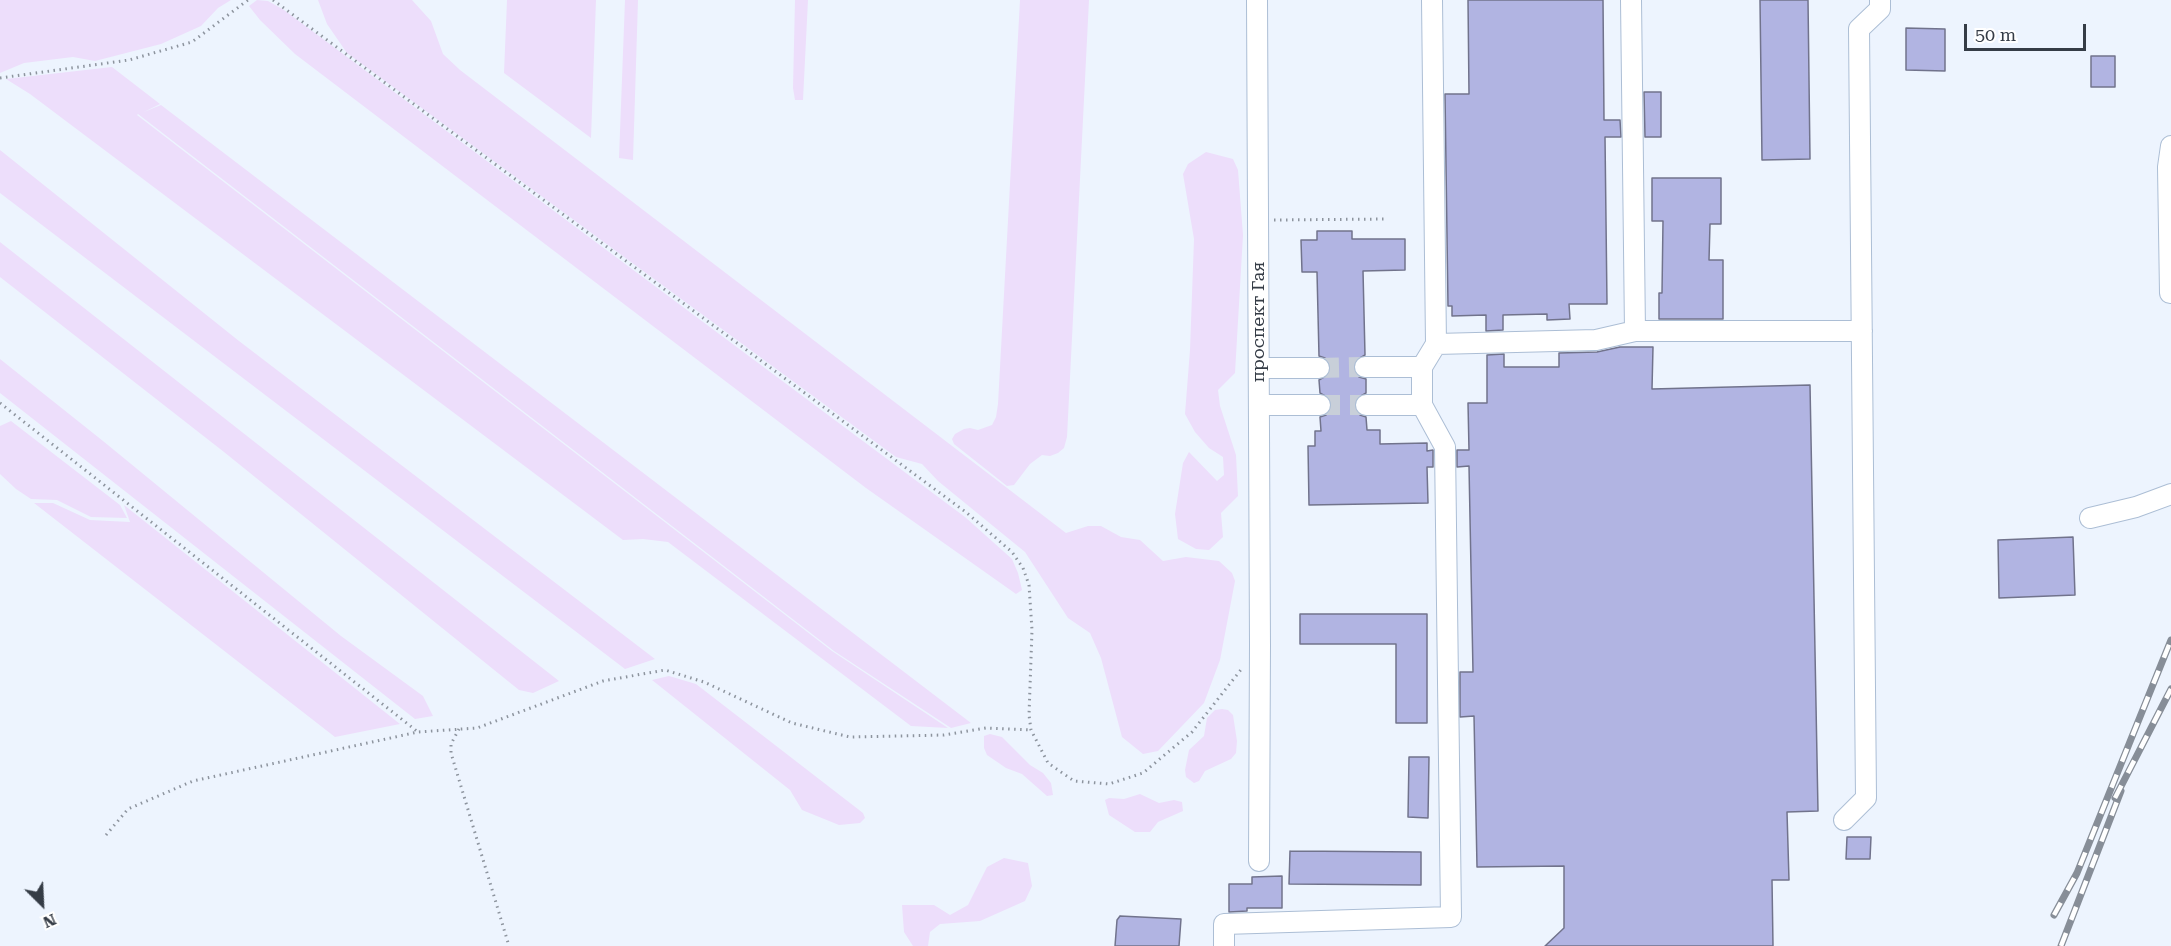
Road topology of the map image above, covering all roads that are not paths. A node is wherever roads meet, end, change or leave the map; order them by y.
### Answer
1 (1257, 0) edge
2 (1432, 0) edge
3 (1631, 0) edge
4 (1880, 0) edge
5 (2171, 146) edge
6 (2170, 293) edge
7 (1635, 331) junction
8 (1862, 331) junction
9 (1436, 344) junction
10 (1365, 367) tunnel mouth
11 (1422, 367) junction
12 (1259, 368) junction
13 (1319, 368) tunnel mouth
14 (1259, 405) junction
15 (1320, 405) tunnel mouth
16 (1366, 405) tunnel mouth
17 (1422, 405) junction
18 (2171, 494) edge
19 (2090, 518) dead end
20 (1844, 820) dead end
21 (1259, 861) dead end
22 (1224, 946) edge

1 - 12 street, проспект Гая
2 - 9 street
3 - 7 street
4 - 8 street
5 - 6 street
7 - 8 street
7 - 9 street
8 - 20 street
9 - 11 street
10 - 11 street
11 - 17 street
12 - 13 street
12 - 14 street, проспект Гая
14 - 15 street
14 - 21 street, проспект Гая
16 - 17 street
17 - 22 street
18 - 19 street

